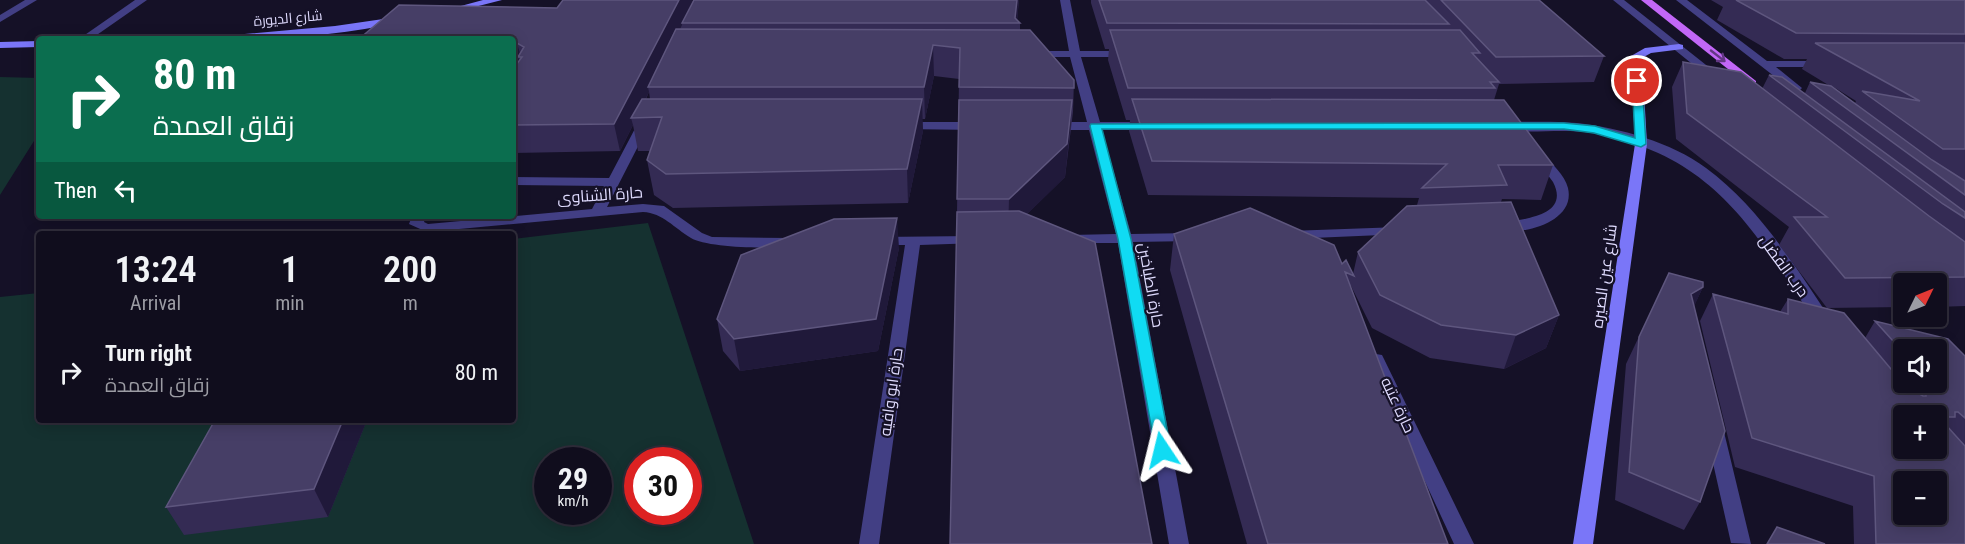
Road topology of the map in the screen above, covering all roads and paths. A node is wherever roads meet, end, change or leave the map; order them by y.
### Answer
1 (32, 0) edge
2 (142, 0) edge
3 (497, 0) edge
4 (1065, 0) edge
5 (1618, 0) edge
6 (1646, 0) edge
7 (1681, 0) edge
8 (437, 13) edge
9 (0, 19) edge
10 (404, 19) edge
11 (88, 36) edge
12 (256, 36) edge
13 (36, 44) edge
14 (0, 45) edge
15 (1679, 47) junction
16 (1016, 54) edge
17 (1075, 54) junction
18 (1147, 54) edge
19 (1764, 64) junction
20 (1835, 64) edge
21 (1722, 83) edge
22 (1763, 92) edge
23 (1810, 99) edge
24 (652, 105) edge
25 (1501, 108) edge
26 (893, 126) edge
27 (988, 126) edge
28 (1036, 126) edge
29 (1095, 126) junction
30 (1165, 126) edge
31 (1492, 126) edge
32 (1515, 126) junction
33 (1641, 144) junction
34 (516, 181) edge
35 (612, 182) junction
36 (598, 211) junction
37 (418, 219) edge
38 (1491, 227) edge
39 (1410, 231) edge
40 (1317, 234) junction
41 (1271, 235) edge
42 (1204, 237) edge
43 (1054, 239) edge
44 (1125, 239) junction
45 (984, 240) edge
46 (868, 241) edge
47 (913, 241) junction
48 (811, 242) edge
49 (1327, 255) edge
50 (1834, 336) edge
51 (1368, 341) edge
52 (1709, 409) edge
53 (869, 544) edge
54 (1179, 544) edge
55 (1464, 544) edge
56 (1583, 544) edge
57 (1740, 544) edge

1 - 9 street
2 - 11 street
3 - 8 street
4 - 17 street, حارة الطباخين
5 - 15 street
6 -> 22 main road
7 - 19 street
10 - 12 street, شارع الديورة
13 - 14 street
15 - 21 street
15 - 33 street, شارع عين الصيره
16 - 17 street
17 - 18 street
17 - 29 street, حارة الطباخين
19 - 20 street
19 - 23 street
24 - 35 street
25 - 32 street
26 - 27 street
28 - 29 street
29 - 30 street
29 - 44 street, حارة الطباخين
31 - 32 street, درب الفضل
32 - 33 street, درب الفضل
32 - 38 street
33 - 50 street, درب الفضل
33 - 56 street, شارع عين الصيره
34 - 35 street
35 - 36 street
36 - 37 street, حارة الشناوى
36 - 48 street, حارة الشناوى
39 - 40 street
40 - 41 street
40 - 49 street
42 - 44 street
43 - 44 street
44 - 54 street, حارة الطباخين
45 - 47 street
46 - 47 street
47 - 53 street, حارة ابو وافيه
51 - 55 street, حارة عتبه
52 - 57 street

